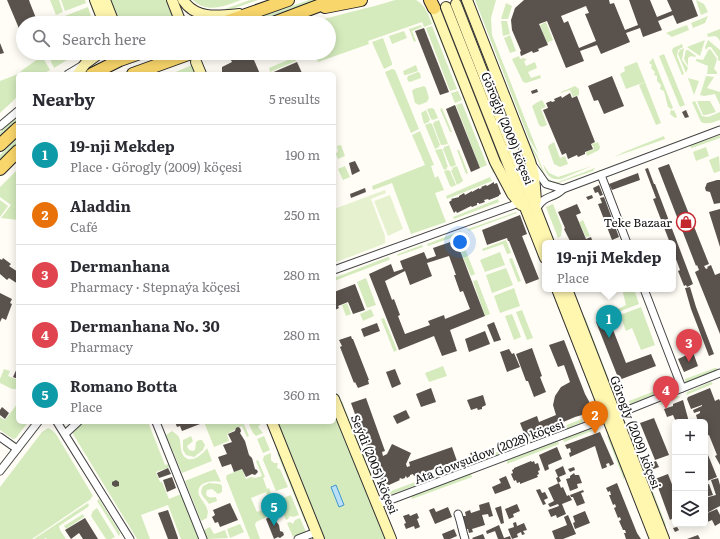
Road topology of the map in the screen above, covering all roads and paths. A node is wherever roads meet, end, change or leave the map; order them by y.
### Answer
1 (95, 0) edge
2 (105, 0) edge
3 (172, 0) edge
4 (184, 0) edge
5 (288, 0) edge
6 (334, 0) edge
7 (361, 0) edge
8 (467, 0) edge
9 (435, 3) edge
10 (456, 4) dead end
11 (310, 9) junction
12 (249, 14) junction
13 (101, 16) edge
14 (111, 16) edge
15 (178, 16) edge
16 (243, 16) edge
17 (292, 16) edge
18 (90, 60) edge
19 (122, 60) edge
20 (182, 60) edge
21 (194, 60) edge
22 (85, 64) junction
23 (71, 72) edge
24 (79, 72) edge
25 (95, 72) edge
26 (140, 72) edge
27 (200, 72) edge
28 (16, 113) edge
29 (0, 126) edge
30 (16, 130) edge
31 (720, 130) edge
32 (0, 145) edge
33 (16, 153) edge
34 (530, 161) junction
35 (0, 169) edge
36 (601, 174) junction
37 (563, 189) junction
38 (519, 202) junction
39 (532, 211) junction
40 (547, 240) edge
41 (626, 240) edge
42 (542, 247) edge
43 (336, 269) edge
44 (558, 292) edge
45 (568, 292) edge
46 (645, 292) edge
47 (720, 373) edge
48 (682, 388) junction
49 (336, 404) edge
50 (611, 416) junction
51 (36, 424) edge
52 (58, 424) edge
53 (76, 424) edge
54 (157, 424) edge
55 (273, 424) edge
56 (65, 434) junction
57 (0, 437) edge
58 (17, 449) junction
59 (0, 471) edge
60 (377, 505) junction
61 (458, 514) dead end
62 (317, 535) edge
63 (130, 539) edge
64 (203, 539) edge
65 (298, 539) edge
66 (391, 539) edge
67 (465, 539) edge
68 (655, 539) edge
69 (664, 539) edge

1 - 13 main road
2 - 14 main road
3 - 15 main road
4 - 12 main road
5 - 12 main road
6 - 11 main road
7 - 11 main road
8 - 34 main road
9 - 38 main road
9 - 39 main road, Görogly (2009) köçesi
10 - 39 main road, Görogly (2009) köçesi
11 - 17 main road
12 - 16 main road
18 - 22 main road
19 - 25 main road
20 - 26 main road
21 - 27 main road
22 - 23 street
22 - 24 main road
28 - 29 street
30 - 32 main road
31 - 36 street
33 - 35 main road
34 - 37 street, Görogly (2009) köçesi
34 - 39 main road
36 - 37 street
36 - 41 street
37 - 39 street
38 - 39 main road
38 - 43 street
39 - 40 main road, Görogly (2009) köçesi
39 - 42 main road, Görogly (2009) köçesi
44 - 50 main road, Görogly (2009) köçesi
45 - 50 main road, Görogly (2009) köçesi
46 - 48 street
47 - 48 street, Ata Gowşudow (2028) köçesi
48 - 50 street, Ata Gowşudow (2028) köçesi
49 - 60 main road, Seýdi (2005) köçesi
50 - 60 street, Ata Gowşudow (2028) köçesi
50 - 68 main road, Görogly (2009) köçesi
50 - 69 main road, Görogly (2009) köçesi
51 - 58 street
52 - 56 street
53 - 56 street
54 - 64 street
55 - 62 main road
56 - 63 street
57 - 58 street
58 - 59 street
60 - 66 main road, Seýdi (2005) köçesi
61 - 67 street
62 - 65 street

